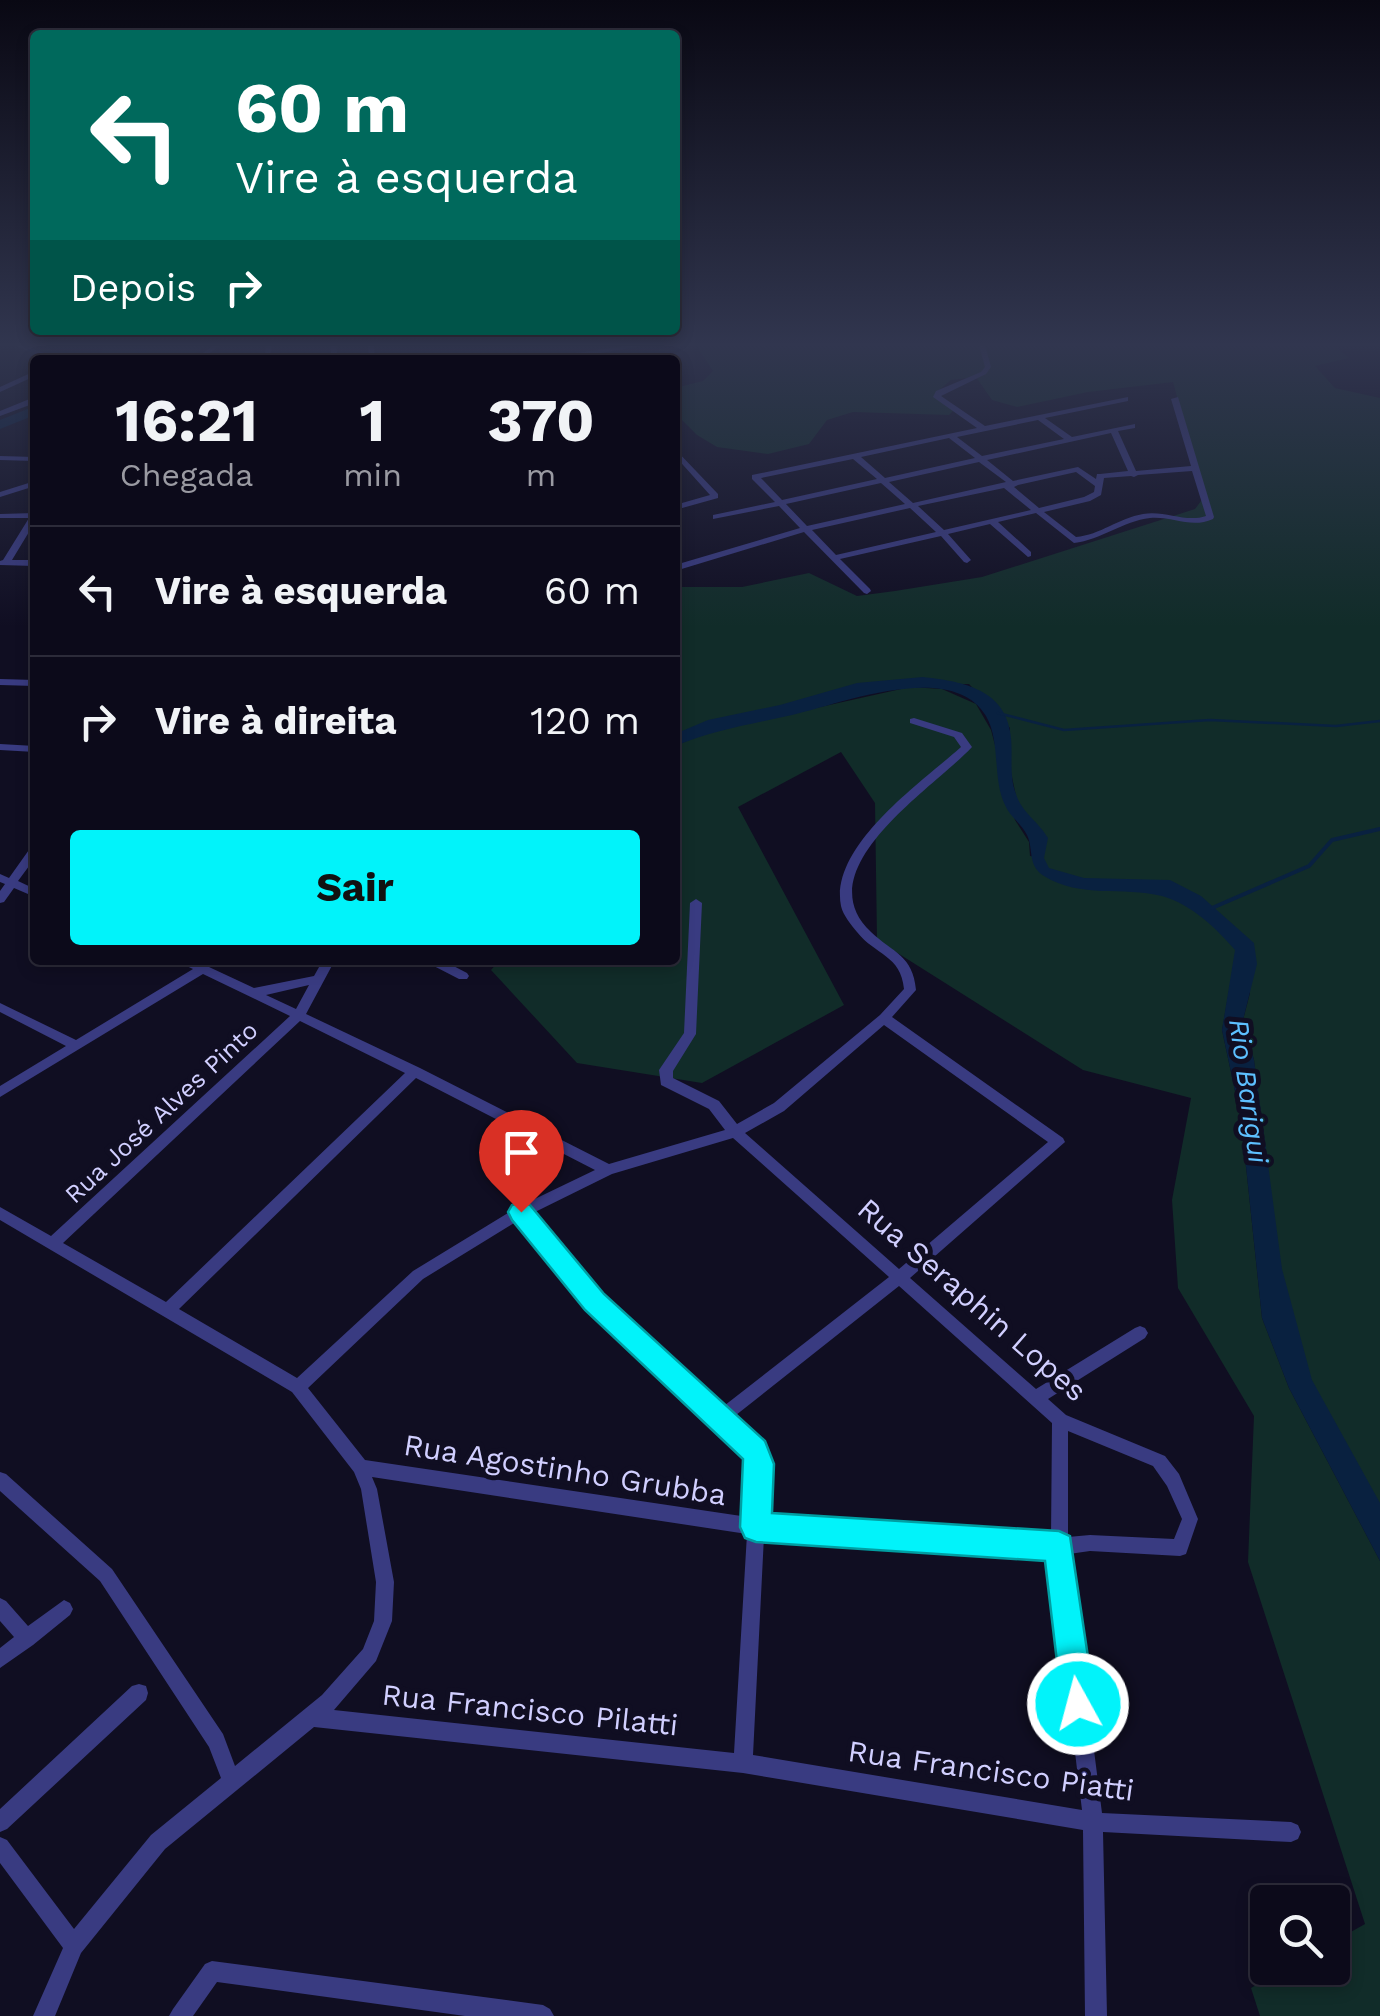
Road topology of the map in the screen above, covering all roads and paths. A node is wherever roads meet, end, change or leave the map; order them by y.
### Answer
1 (936, 439) edge
2 (955, 439) edge
3 (1074, 439) edge
4 (1118, 439) edge
5 (1187, 439) edge
6 (1070, 440) joint
7 (30, 451) edge
8 (855, 456) junction
9 (680, 457) edge
10 (0, 458) edge
11 (21, 459) junction
12 (30, 459) edge
13 (981, 459) junction
14 (1196, 468) junction
15 (1134, 475) junction
16 (882, 479) junction
17 (30, 484) edge
18 (1011, 485) junction
19 (1098, 485) junction
20 (3, 494) edge
21 (779, 500) junction
22 (680, 506) edge
23 (912, 506) junction
24 (1040, 511) junction
25 (30, 515) edge
26 (0, 516) edge
27 (716, 516) dead end
28 (993, 522) junction
29 (30, 523) edge
30 (808, 528) junction
31 (943, 533) junction
32 (1028, 554) dead end
33 (838, 558) junction
34 (967, 560) dead end
35 (30, 563) edge
36 (3, 564) edge
37 (680, 566) edge
38 (868, 591) dead end
39 (0, 682) edge
40 (30, 683) edge
41 (914, 721) dead end
42 (0, 748) edge
43 (30, 749) edge
44 (30, 855) edge
45 (6, 881) edge
46 (30, 891) edge
47 (0, 899) edge
48 (696, 903) dead end
49 (195, 965) edge
50 (326, 965) edge
51 (442, 965) edge
52 (203, 969) junction
53 (463, 976) dead end
54 (319, 979) junction
55 (252, 993) junction
56 (0, 1006) edge
57 (300, 1015) junction
58 (884, 1018) junction
59 (77, 1046) junction
60 (416, 1071) junction
61 (0, 1092) edge
62 (735, 1132) junction
63 (608, 1170) junction
64 (521, 1212) junction
65 (0, 1213) edge
66 (54, 1242) junction
67 (901, 1276) junction
68 (168, 1310) junction
69 (1140, 1333) dead end
70 (298, 1387) junction
71 (1037, 1397) junction
72 (720, 1418) junction
73 (1060, 1420) junction
74 (360, 1467) junction
75 (0, 1480) edge
76 (756, 1527) junction
77 (1059, 1546) junction
78 (1180, 1548) joint
79 (0, 1607) edge
80 (64, 1609) dead end
81 (26, 1638) junction
82 (0, 1659) edge
83 (138, 1694) dead end
84 (311, 1717) junction
85 (742, 1764) junction
86 (232, 1782) junction
87 (0, 1822) edge
88 (1093, 1822) junction
89 (1291, 1832) dead end
90 (0, 1847) edge
91 (74, 1946) junction
92 (44, 2016) edge
93 (180, 2016) edge
94 (543, 2016) edge
95 (1096, 2016) edge

1 - 8 street
2 - 13 street
3 - 6 street
4 - 15 street
5 - 14 street
6 - 13 street
7 - 11 street
8 - 16 street
8 - 21 street
9 - 22 street
10 - 11 street
11 - 12 street
13 - 16 street
13 - 18 street
14 - 15 street
14 - 24 street
15 - 19 street
16 - 21 street
16 - 23 street
17 - 20 street
18 - 19 street
18 - 23 street
18 - 24 street
19 - 24 street
21 - 27 street
21 - 30 street
23 - 30 street
23 - 31 street
24 - 28 street
25 - 26 street
28 - 31 street
28 - 32 street
29 - 36 street
30 - 33 street
30 - 37 street
31 - 33 street
31 - 34 street
33 - 38 street
35 - 36 street
39 - 40 street
41 - 58 street
42 - 43 street
44 - 45 street
45 - 46 street
45 - 47 street
48 - 62 street, Rua Seraphin Lopes
49 - 52 street
50 - 54 street, Rua José Alves Pinto
51 - 53 street
52 - 55 street
52 - 59 street
54 - 55 street
54 - 57 street, Rua José Alves Pinto
55 - 57 street
56 - 59 street
57 - 60 street
57 - 66 street, Rua José Alves Pinto
58 - 62 street
58 - 67 street
59 - 61 street
60 - 63 street
60 - 68 street
62 - 63 street
62 - 67 street, Rua Seraphin Lopes
63 - 64 street
64 - 70 street
64 - 72 street
65 - 66 street
66 - 68 street
67 - 71 street, Rua Seraphin Lopes
67 - 72 street
68 - 70 street
69 - 71 street
70 - 74 street
71 - 73 street, Rua Seraphin Lopes
72 - 76 street
73 - 77 street
73 - 78 street, Rua Seraphin Lopes
74 - 76 street, Rua Agostinho Grubba
74 - 84 street
75 - 86 street
76 - 77 street, Rua Agostinho Grubba
76 - 85 street
77 - 78 street, Rua Agostinho Grubba
77 - 88 street
79 - 81 street
80 - 81 street
81 - 82 street
83 - 87 street
84 - 85 street, Rua Francisco Pilatti
84 - 86 street
85 - 88 street, Rua Francisco Piatti
86 - 91 street
88 - 89 street, Rua Francisco Piatti
88 - 95 street
90 - 91 street
91 - 92 street
93 - 94 street

